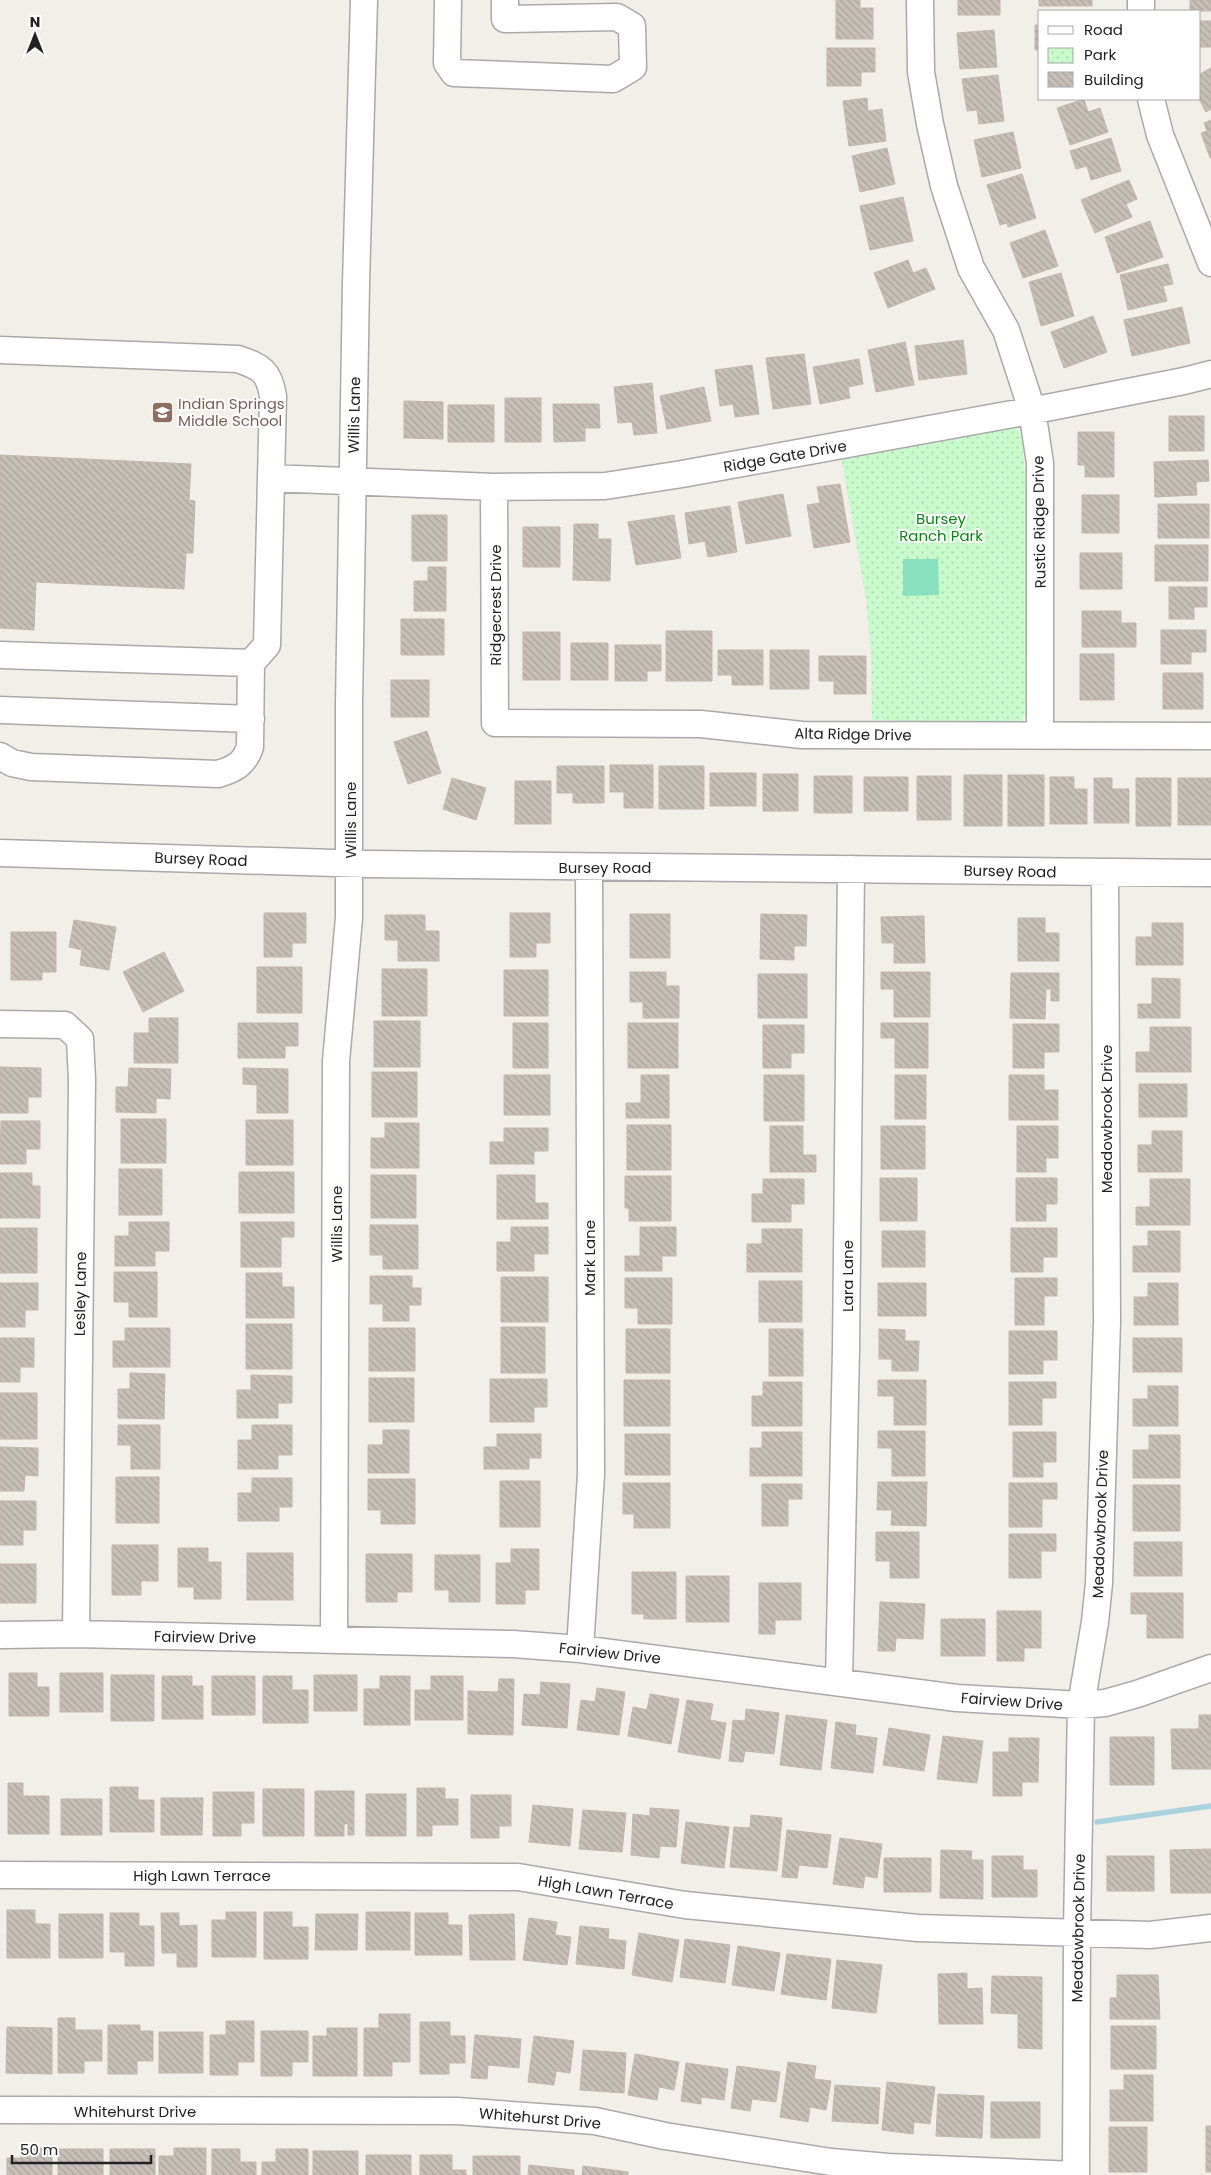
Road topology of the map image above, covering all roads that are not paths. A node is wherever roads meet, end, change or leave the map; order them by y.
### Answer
1 (364, 0) edge
2 (448, 0) edge
3 (505, 0) edge
4 (920, 0) edge
5 (1151, 100) edge
6 (1211, 263) edge
7 (0, 350) edge
8 (1211, 374) edge
9 (1032, 410) junction
10 (271, 478) junction
11 (353, 482) junction
12 (494, 487) junction
13 (0, 655) edge
14 (251, 663) junction
15 (0, 710) edge
16 (251, 719) junction
17 (495, 723) joint
18 (1040, 734) junction
19 (1211, 736) edge
20 (0, 756) edge
21 (0, 852) edge
22 (350, 864) junction
23 (589, 867) junction
24 (851, 869) junction
25 (1104, 872) junction
26 (1211, 873) edge
27 (0, 1024) edge
28 (76, 1634) junction
29 (0, 1635) edge
30 (334, 1640) junction
31 (580, 1649) junction
32 (1211, 1668) edge
33 (839, 1682) junction
34 (1081, 1705) junction
35 (0, 1875) edge
36 (1211, 1928) edge
37 (1077, 1932) junction
38 (0, 2110) edge
39 (1076, 2175) edge

1 - 11 street, Willis Lane
2 - 3 street
4 - 9 street, Rustic Ridge Drive
5 - 6 street
7 - 10 street
8 - 9 street, Ridge Gate Drive
9 - 12 street, Ridge Gate Drive
9 - 18 street, Rustic Ridge Drive
10 - 11 street, Ridge Gate Drive
10 - 14 street
11 - 12 street, Ridge Gate Drive
11 - 22 street, Willis Lane
12 - 17 street, Ridgecrest Drive
13 - 14 street
14 - 16 street
15 - 16 street
16 - 20 street
17 - 18 street, Alta Ridge Drive
18 - 19 street, Alta Ridge Drive
21 - 22 street, Bursey Road
22 - 23 street, Bursey Road
22 - 30 street, Willis Lane
23 - 24 street, Bursey Road
23 - 31 street, Mark Lane
24 - 25 street, Bursey Road
24 - 33 street, Lara Lane
25 - 26 street, Bursey Road
25 - 34 street, Meadowbrook Drive
27 - 28 street, Lesley Lane
28 - 29 street, Fairview Drive
28 - 30 street, Fairview Drive
30 - 31 street, Fairview Drive
31 - 33 street, Fairview Drive
32 - 34 street, Fairview Drive
33 - 34 street, Fairview Drive
34 - 37 street, Meadowbrook Drive
35 - 37 street, High Lawn Terrace
36 - 37 street, High Lawn Terrace
37 - 39 street, Meadowbrook Drive
38 - 39 street, Whitehurst Drive

